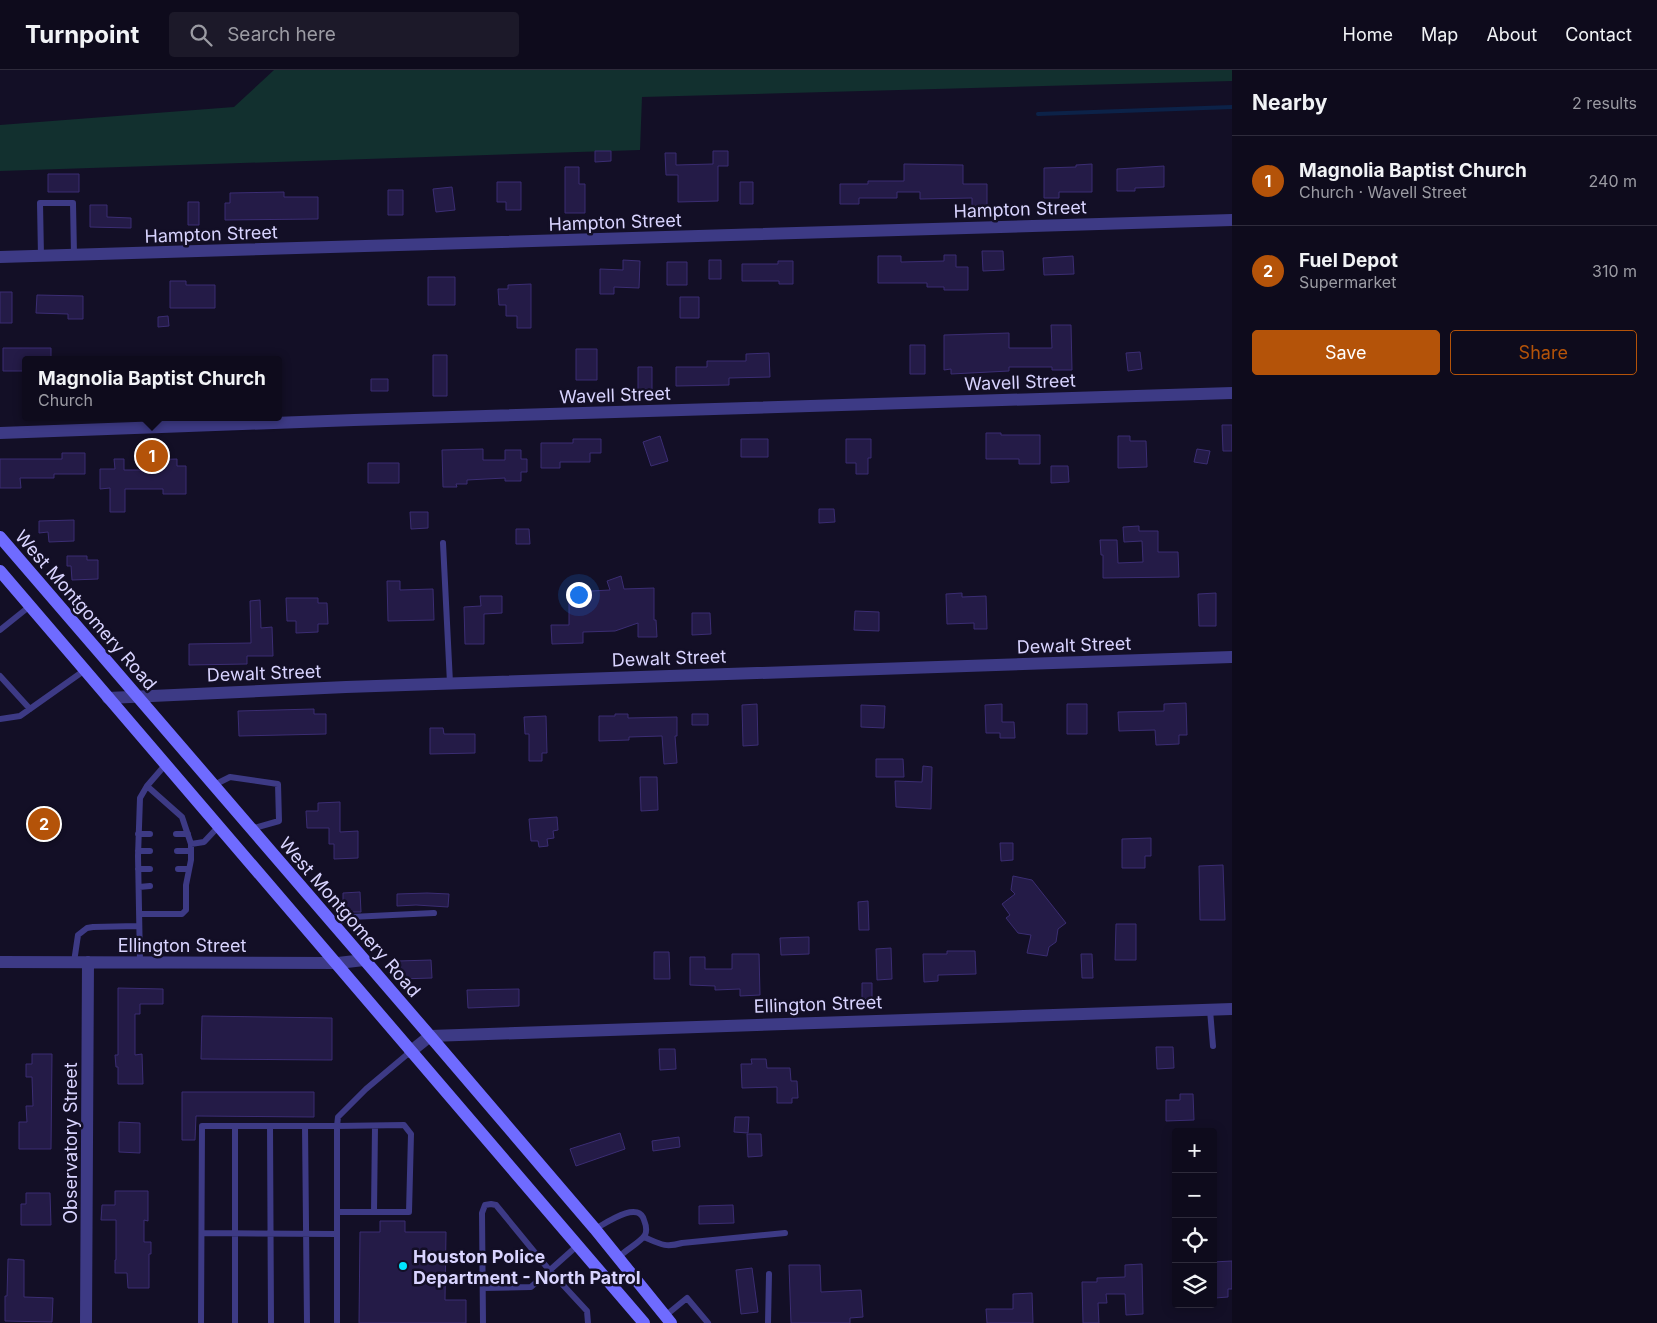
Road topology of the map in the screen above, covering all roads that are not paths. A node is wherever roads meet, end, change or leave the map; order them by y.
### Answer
1 (1232, 220) edge
2 (74, 255) junction
3 (41, 256) junction
4 (0, 257) edge
5 (1232, 393) edge
6 (0, 433) edge
7 (0, 537) edge
8 (443, 543) dead end
9 (0, 571) edge
10 (30, 606) junction
11 (0, 630) edge
12 (1232, 658) edge
13 (85, 670) junction
14 (0, 676) edge
15 (450, 684) junction
16 (136, 696) junction
17 (108, 698) junction
18 (30, 709) junction
19 (0, 719) edge
20 (166, 764) junction
21 (214, 785) junction
22 (147, 786) junction
23 (219, 826) junction
24 (251, 829) junction
25 (138, 834) junction
26 (150, 834) dead end
27 (176, 834) dead end
28 (188, 834) junction
29 (191, 848) junction
30 (138, 851) junction
31 (150, 851) dead end
32 (177, 851) dead end
33 (138, 869) junction
34 (150, 869) dead end
35 (178, 869) dead end
36 (188, 870) junction
37 (178, 885) dead end
38 (186, 885) junction
39 (150, 886) dead end
40 (139, 887) junction
41 (434, 913) dead end
42 (140, 914) junction
43 (333, 924) junction
44 (138, 926) junction
45 (364, 960) junction
46 (0, 962) edge
47 (74, 962) junction
48 (88, 962) junction
49 (140, 962) junction
50 (338, 964) junction
51 (1232, 1009) edge
52 (1210, 1010) junction
53 (430, 1036) junction
54 (1213, 1046) dead end
55 (410, 1052) junction
56 (235, 1126) junction
57 (270, 1126) junction
58 (305, 1126) junction
59 (337, 1126) junction
60 (375, 1126) junction
61 (337, 1212) junction
62 (374, 1212) junction
63 (595, 1230) junction
64 (202, 1233) junction
65 (785, 1233) dead end
66 (235, 1234) junction
67 (270, 1234) junction
68 (306, 1234) junction
69 (337, 1234) junction
70 (644, 1237) junction
71 (578, 1244) junction
72 (618, 1258) junction
73 (550, 1271) junction
74 (769, 1274) dead end
75 (482, 1288) junction
76 (668, 1319) edge
77 (86, 1323) edge
78 (202, 1323) edge
79 (235, 1323) edge
80 (271, 1323) edge
81 (307, 1323) edge
82 (337, 1323) edge
83 (483, 1323) edge
84 (588, 1323) edge
85 (644, 1323) edge
86 (708, 1323) edge
87 (768, 1323) edge

1 - 2 street, Hampton Street
2 - 3 street, Hampton Street
2 - 3 lane
3 - 4 street, Hampton Street
5 - 6 street, Wavell Street
7 - 16 main road, West Montgomery Road
8 - 15 lane
9 - 10 main road
10 - 11 lane
10 - 13 main road
12 - 15 street, Dewalt Street
13 - 17 main road
13 - 18 lane
14 - 18 lane
15 - 16 street, Dewalt Street
16 - 17 street, Dewalt Street
16 - 21 main road, West Montgomery Road
17 - 20 main road
18 - 19 lane
20 - 22 lane
20 - 23 main road
21 - 24 main road, West Montgomery Road
21 - 24 lane
22 - 25 lane
22 - 28 lane
23 - 29 lane
23 - 50 main road
24 - 43 main road, West Montgomery Road
25 - 26 lane
25 - 30 lane
27 - 28 lane
28 - 29 lane
29 - 32 lane
29 - 36 lane
30 - 31 lane
30 - 33 lane
33 - 34 lane
33 - 40 lane
35 - 36 lane
36 - 38 lane
37 - 38 lane
38 - 42 lane
39 - 40 lane
40 - 42 lane
41 - 43 lane
42 - 44 lane
43 - 45 main road, West Montgomery Road
44 - 47 lane
44 - 49 lane
45 - 50 street, Ellington Street
45 - 53 main road, West Montgomery Road
46 - 47 street, Ellington Street
47 - 48 street, Ellington Street
48 - 49 street, Ellington Street
48 - 77 street, Observatory Street
49 - 50 street, Ellington Street
50 - 55 main road
51 - 52 street, Ellington Street
52 - 53 street, Ellington Street
52 - 54 lane
53 - 55 street
53 - 63 main road, West Montgomery Road
55 - 59 lane
55 - 71 main road
56 - 57 lane
56 - 64 lane
56 - 66 lane
57 - 58 lane
57 - 67 lane
58 - 59 lane
58 - 68 lane
59 - 60 lane
59 - 61 lane
60 - 62 lane
60 - 62 lane
61 - 62 lane
61 - 69 lane
63 - 70 lane
63 - 71 main road
63 - 72 main road, West Montgomery Road
64 - 66 lane
64 - 78 lane
65 - 70 lane
66 - 67 lane
66 - 79 lane
67 - 68 lane
67 - 80 lane
68 - 69 lane
68 - 81 lane
69 - 82 lane
70 - 72 lane
71 - 73 lane
71 - 85 main road
72 - 76 main road, West Montgomery Road
73 - 75 lane
73 - 75 lane
73 - 84 lane
74 - 87 lane
75 - 83 lane
76 - 86 lane

